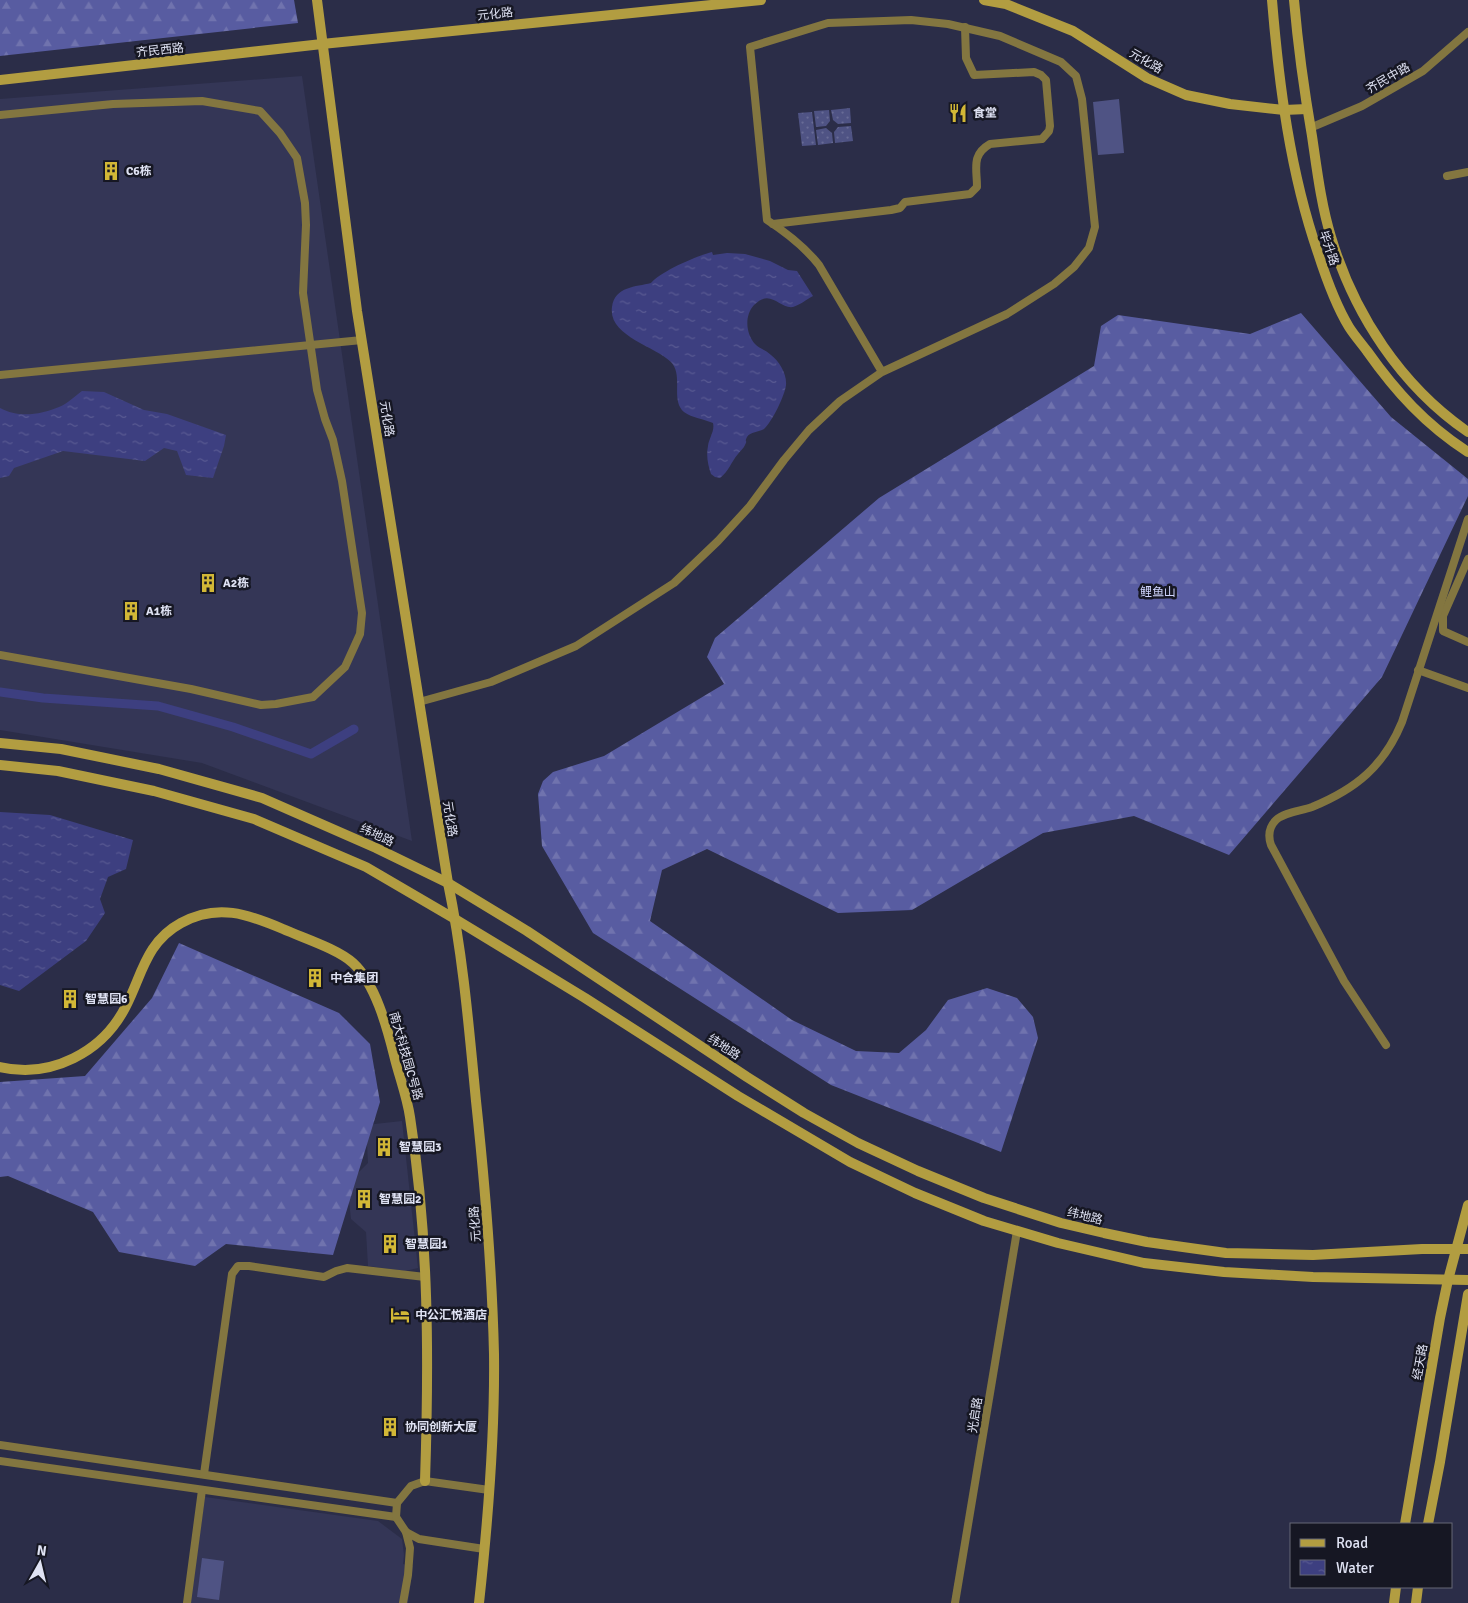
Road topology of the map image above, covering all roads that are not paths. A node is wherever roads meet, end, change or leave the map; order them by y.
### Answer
1 (317, 0) edge
2 (761, 0) edge
3 (984, 0) edge
4 (1272, 0) edge
5 (1294, 0) edge
6 (965, 28) junction
7 (1468, 32) edge
8 (322, 44) junction
9 (0, 80) edge
10 (1307, 109) junction
11 (1284, 110) junction
12 (0, 115) edge
13 (1310, 128) junction
14 (1468, 172) edge
15 (1447, 176) dead end
16 (773, 224) junction
17 (362, 340) junction
18 (311, 345) junction
19 (882, 372) junction
20 (0, 376) edge
21 (1468, 432) edge
22 (1468, 452) edge
23 (1468, 519) edge
24 (1468, 559) edge
25 (1468, 642) edge
26 (0, 655) edge
27 (1418, 670) junction
28 (1468, 688) edge
29 (419, 702) junction
30 (0, 743) edge
31 (0, 765) edge
32 (448, 883) junction
33 (455, 918) junction
34 (1386, 1045) dead end
35 (0, 1067) edge
36 (1468, 1205) edge
37 (1017, 1231) junction
38 (1468, 1248) edge
39 (1456, 1250) junction
40 (425, 1277) junction
41 (1448, 1280) junction
42 (1468, 1280) edge
43 (1468, 1294) edge
44 (0, 1445) edge
45 (0, 1461) edge
46 (204, 1474) junction
47 (425, 1482) junction
48 (202, 1490) junction
49 (489, 1490) junction
50 (397, 1503) junction
51 (396, 1517) junction
52 (1405, 1523) edge
53 (1428, 1523) edge
54 (406, 1532) junction
55 (484, 1549) junction
56 (1396, 1588) edge
57 (1418, 1588) edge
58 (187, 1603) edge
59 (403, 1603) edge
60 (479, 1603) edge
61 (955, 1603) edge
62 (1394, 1603) edge
63 (1416, 1603) edge

1 - 8 street, 元化路
2 - 8 street, 元化路
3 - 11 street, 元化路
4 - 11 street, 毕升路
5 - 10 street, 毕升路
6 - 16 street
6 - 16 street
6 - 19 street
7 - 13 street, 齐民中路
8 - 9 street, 齐民西路
8 - 17 street, 元化路
10 - 11 street, 元化路
10 - 13 street, 毕升路
11 - 22 street, 毕升路
12 - 18 street
13 - 21 street, 毕升路
14 - 15 street
16 - 19 street
17 - 18 street
17 - 29 street, 元化路
18 - 20 street
18 - 26 street
19 - 29 street
23 - 27 street
24 - 25 street
27 - 28 street
27 - 34 street
29 - 32 street, 元化路
30 - 32 street, 纬地路
31 - 33 street
32 - 33 street, 元化路
32 - 39 street, 纬地路
33 - 37 street
33 - 49 street, 元化路
35 - 40 street, 南大科技园C号路
36 - 39 street, 经天路
37 - 41 street
37 - 61 street, 光启路
38 - 39 street, 纬地路
39 - 41 street, 经天路
40 - 46 street
40 - 47 street, 南大科技园C号路
41 - 42 street
41 - 52 street, 经天路
43 - 53 street
44 - 46 street
45 - 48 street
46 - 50 street
47 - 49 street
47 - 50 street
48 - 51 street
48 - 58 street
49 - 55 street, 元化路
50 - 51 street
51 - 54 street
54 - 55 street
54 - 59 street
55 - 60 street, 元化路
56 - 62 street
57 - 63 street

